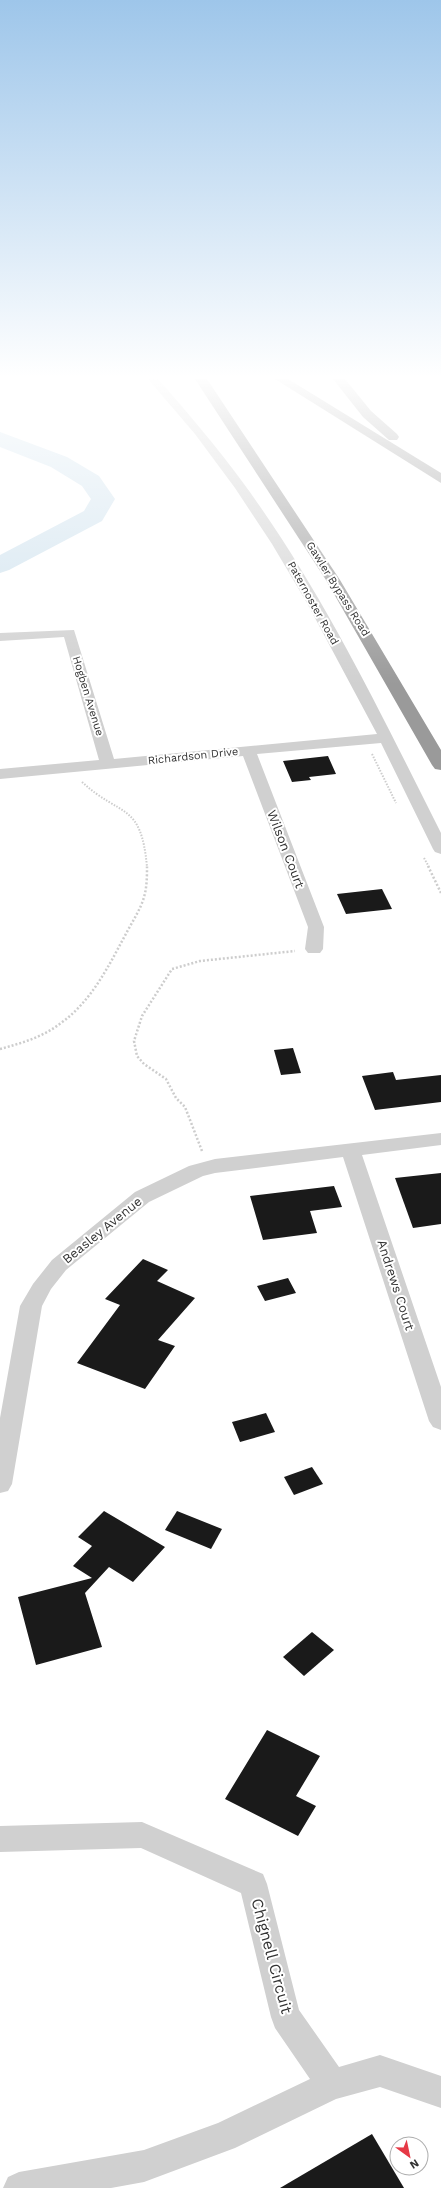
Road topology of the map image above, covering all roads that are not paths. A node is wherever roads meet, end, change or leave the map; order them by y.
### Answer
1 (234, 481) edge
2 (268, 481) edge
3 (0, 637) edge
4 (385, 738) junction
5 (248, 750) junction
6 (108, 764) junction
7 (441, 765) edge
8 (0, 774) edge
9 (441, 849) edge
10 (314, 948) road end
11 (441, 1139) edge
12 (351, 1150) junction
13 (441, 1421) edge
14 (0, 1484) edge
15 (0, 1839) edge
16 (332, 2085) junction
17 (441, 2092) edge
18 (19, 2188) edge

1 - 4 street, Paternoster Road
2 - 7 highway, Gawler Bypass Road
3 - 6 street, Hogben Avenue
4 - 5 street, Richardson Drive
4 - 9 street, Paternoster Road
5 - 6 street, Richardson Drive
5 - 10 street, Wilson Court
6 - 8 street, Richardson Drive
11 - 12 street, Beasley Avenue
12 - 13 street, Andrews Court
12 - 14 street, Beasley Avenue
15 - 16 street, Chignell Circuit
16 - 17 street
16 - 18 street

